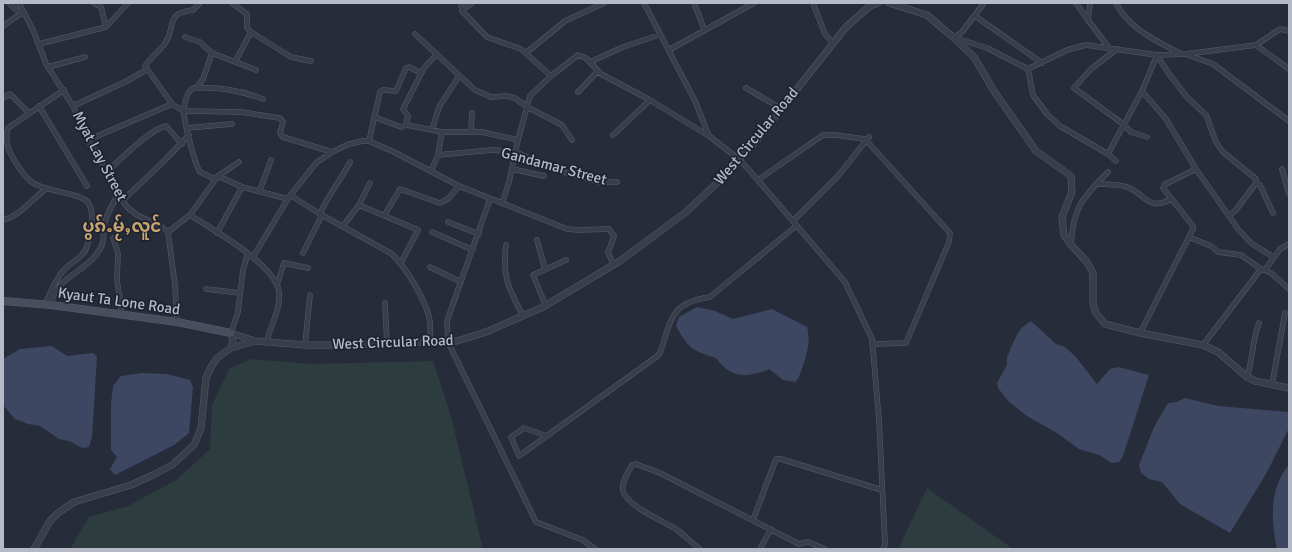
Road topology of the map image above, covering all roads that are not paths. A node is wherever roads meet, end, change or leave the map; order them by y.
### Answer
1 (8, 3) edge
2 (26, 3) edge
3 (94, 3) edge
4 (128, 3) edge
5 (200, 3) edge
6 (232, 3) edge
7 (461, 3) edge
8 (472, 3) edge
9 (604, 3) edge
10 (644, 3) edge
11 (694, 3) edge
12 (754, 3) edge
13 (813, 3) edge
14 (878, 3) edge
15 (889, 3) edge
16 (984, 3) edge
17 (1076, 3) edge
18 (1090, 3) edge
19 (1116, 3) edge
20 (20, 4) edge
21 (462, 10) junction
22 (22, 13) junction
23 (975, 16) junction
24 (1088, 20) junction
25 (3, 26) edge
26 (106, 27) junction
27 (704, 29) junction
28 (1289, 31) edge
29 (251, 32) junction
30 (414, 34) dead end
31 (659, 35) junction
32 (185, 37) dead end
33 (954, 38) junction
34 (832, 42) junction
35 (39, 44) junction
36 (1256, 45) junction
37 (1109, 48) junction
38 (1116, 49) junction
39 (669, 50) junction
40 (212, 53) junction
41 (526, 53) junction
42 (1183, 54) junction
43 (436, 55) junction
44 (1157, 55) junction
45 (85, 57) dead end
46 (311, 61) dead end
47 (235, 62) junction
48 (590, 62) junction
49 (1042, 63) junction
50 (48, 66) junction
51 (1028, 69) junction
52 (1289, 69) edge
53 (146, 70) junction
54 (256, 70) dead end
55 (598, 70) junction
56 (421, 73) junction
57 (459, 76) junction
58 (551, 76) junction
59 (197, 88) junction
60 (746, 88) dead end
61 (64, 90) junction
62 (1142, 91) junction
63 (578, 92) dead end
64 (3, 98) edge
65 (263, 99) dead end
66 (650, 100) junction
67 (172, 104) junction
68 (39, 106) junction
69 (73, 106) junction
70 (527, 107) junction
71 (782, 109) junction
72 (183, 111) junction
73 (29, 113) junction
74 (472, 113) dead end
75 (374, 117) junction
76 (1289, 121) edge
77 (232, 124) dead end
78 (406, 124) junction
79 (1124, 124) junction
80 (188, 128) junction
81 (432, 130) junction
82 (442, 132) junction
83 (471, 132) junction
84 (189, 135) junction
85 (613, 135) dead end
86 (708, 136) junction
87 (1147, 137) dead end
88 (868, 139) junction
89 (88, 140) junction
90 (518, 140) junction
91 (572, 140) dead end
92 (369, 141) junction
93 (182, 144) junction
94 (332, 152) junction
95 (515, 152) junction
96 (1108, 154) junction
97 (438, 155) junction
98 (271, 160) dead end
99 (740, 160) junction
100 (1116, 161) dead end
101 (239, 162) dead end
102 (350, 162) dead end
103 (1196, 168) junction
104 (512, 169) junction
105 (1282, 169) dead end
106 (431, 171) junction
107 (107, 172) junction
108 (1108, 172) dead end
109 (544, 176) dead end
110 (216, 177) junction
111 (758, 180) junction
112 (617, 182) dead end
113 (370, 183) dead end
114 (1256, 183) junction
115 (1096, 184) junction
116 (87, 186) dead end
117 (459, 186) junction
118 (242, 187) junction
119 (46, 189) junction
120 (260, 190) junction
121 (1289, 194) edge
122 (118, 195) junction
123 (289, 197) junction
124 (490, 198) junction
125 (1171, 200) junction
126 (122, 201) junction
127 (502, 203) junction
128 (359, 205) junction
129 (190, 214) junction
130 (1273, 214) dead end
131 (321, 215) junction
132 (1230, 215) junction
133 (384, 216) junction
134 (3, 220) edge
135 (792, 221) junction
136 (448, 222) dead end
137 (343, 226) junction
138 (796, 226) junction
139 (168, 232) junction
140 (432, 232) dead end
141 (217, 233) junction
142 (479, 234) junction
143 (1188, 237) junction
144 (113, 238) dead end
145 (537, 240) dead end
146 (1289, 244) edge
147 (506, 245) dead end
148 (1071, 245) junction
149 (473, 250) junction
150 (248, 253) junction
151 (302, 253) dead end
152 (254, 257) junction
153 (1273, 257) junction
154 (566, 260) dead end
155 (401, 263) junction
156 (614, 265) junction
157 (430, 267) dead end
158 (308, 268) dead end
159 (545, 269) junction
160 (1263, 270) junction
161 (461, 282) junction
162 (277, 285) junction
163 (206, 289) dead end
164 (1289, 289) edge
165 (240, 293) junction
166 (310, 295) dead end
167 (3, 301) edge
168 (385, 303) dead end
169 (48, 305) junction
170 (546, 306) junction
171 (1285, 313) dead end
172 (122, 315) junction
173 (523, 316) junction
174 (177, 322) junction
175 (1260, 323) dead end
176 (231, 333) junction
177 (1140, 333) junction
178 (255, 341) junction
179 (266, 342) junction
180 (448, 342) junction
181 (430, 343) junction
182 (387, 344) junction
183 (872, 344) junction
184 (305, 345) junction
185 (1203, 345) junction
186 (231, 348) junction
187 (1247, 377) junction
188 (1272, 384) junction
189 (1289, 388) edge
190 (547, 436) junction
191 (882, 490) junction
192 (753, 520) junction
193 (771, 529) junction
194 (799, 544) junction
195 (34, 549) edge
196 (595, 549) edge
197 (700, 549) edge
198 (760, 549) edge
199 (804, 549) edge
200 (825, 549) edge
201 (883, 549) edge

1 - 22 street
2 - 20 street
3 - 26 street
4 - 26 street
5 - 53 street
6 - 29 street
7 - 21 street
8 - 21 street
9 - 41 street
10 - 31 street
11 - 27 street
12 - 27 street
13 - 34 street
14 - 34 street, West Circular Road
15 - 33 street
16 - 23 street
17 - 24 street
18 - 24 street
19 - 42 street
20 - 22 street, Myat Lay Street
21 - 41 street
22 - 25 street
22 - 35 street, Myat Lay Street
23 - 33 street
23 - 49 street
24 - 37 street
26 - 35 street
27 - 39 street
28 - 36 street
29 - 46 street
29 - 47 street
30 - 43 street
31 - 39 street
31 - 48 street
32 - 40 street
33 - 51 street
33 - 148 street
34 - 71 street, West Circular Road
35 - 50 street, Myat Lay Street
36 - 42 street
36 - 52 street
37 - 38 street
37 - 49 street
38 - 44 street
38 - 79 street
39 - 86 street
40 - 47 street
40 - 59 street
41 - 58 street
42 - 44 street
42 - 76 street
43 - 56 street
43 - 57 street
44 - 62 street
44 - 114 street
45 - 50 street
47 - 54 street
48 - 55 street
48 - 58 street
49 - 51 street
50 - 61 street, Myat Lay Street
51 - 96 street
53 - 67 street
53 - 69 street
55 - 63 street
55 - 66 street
56 - 75 street
56 - 78 street
57 - 70 street
57 - 81 street
58 - 70 street
59 - 65 street
59 - 72 street
60 - 71 street
61 - 68 street
61 - 69 street, Myat Lay Street
62 - 79 street
62 - 103 street
64 - 73 street
66 - 85 street
66 - 86 street
67 - 72 street
67 - 89 street
68 - 73 street
68 - 116 street
69 - 89 street, Myat Lay Street
70 - 90 street
70 - 91 street
71 - 99 street, West Circular Road
72 - 80 street
72 - 94 street
73 - 119 street
74 - 83 street
75 - 78 street
75 - 92 street
77 - 80 street
78 - 81 street
79 - 87 street
79 - 96 street
80 - 84 street
81 - 82 street
82 - 83 street
82 - 97 street
83 - 90 street
84 - 93 street
84 - 110 street
86 - 99 street
88 - 111 street
88 - 135 street
88 - 183 street
89 - 107 street, Myat Lay Street
90 - 95 street
92 - 94 street
92 - 106 street
93 - 107 street
93 - 126 street
94 - 123 street
95 - 97 street, Gandamar Street
95 - 104 street
95 - 112 street, Gandamar Street
96 - 100 street
97 - 106 street
98 - 120 street
99 - 111 street
99 - 156 street, West Circular Road
101 - 110 street
102 - 131 street
103 - 125 street
103 - 132 street
104 - 109 street
104 - 127 street
105 - 121 street
106 - 117 street
107 - 122 street, Myat Lay Street
108 - 115 street
110 - 118 street
110 - 129 street
111 - 135 street
113 - 128 street
114 - 130 street
114 - 132 street
115 - 125 street
115 - 148 street
117 - 124 street
117 - 133 street
118 - 120 street
118 - 141 street
119 - 134 street
119 - 169 street
120 - 123 street
122 - 126 street, Myat Lay Street
122 - 169 street
123 - 131 street
123 - 152 street
124 - 127 street
124 - 142 street
125 - 143 street
126 - 139 street, Myat Lay Street
127 - 156 street
128 - 133 street
128 - 137 street
129 - 139 street
129 - 141 street
131 - 137 street
131 - 151 street
132 - 153 street
133 - 155 street
135 - 138 street
136 - 142 street
137 - 155 street
138 - 183 street
138 - 190 street
139 - 174 street
140 - 149 street
141 - 150 street
142 - 149 street
143 - 160 street
143 - 177 street
144 - 172 street
145 - 159 street
146 - 153 street
147 - 173 street
148 - 177 street
149 - 161 street
150 - 152 street
150 - 165 street
152 - 162 street
153 - 160 street
154 - 159 street
155 - 181 street
156 - 170 street, West Circular Road
157 - 161 street
158 - 162 street
159 - 170 street
160 - 164 street
160 - 185 street
161 - 180 street
162 - 179 street
163 - 165 street
165 - 176 street
166 - 184 street
167 - 169 main road, Kyaut Ta Lone Road
168 - 182 street
169 - 172 main road, Kyaut Ta Lone Road
170 - 173 street, West Circular Road
171 - 188 street
172 - 174 main road, Kyaut Ta Lone Road
173 - 180 street, West Circular Road
174 - 176 main road, Kyaut Ta Lone Road
175 - 187 street
176 - 178 street
176 - 186 street
177 - 185 street
178 - 179 street, West Circular Road
178 - 186 street, West Circular Road
179 - 184 street, West Circular Road
180 - 181 street, West Circular Road
180 - 196 street
181 - 182 street, West Circular Road
182 - 184 street, West Circular Road
183 - 191 street
185 - 187 street
186 - 195 street, West Circular Road
187 - 188 street
188 - 189 street
190 - 190 street
191 - 192 street
191 - 201 street
192 - 193 street
192 - 197 street
193 - 194 street
193 - 198 street
194 - 199 street
194 - 200 street

